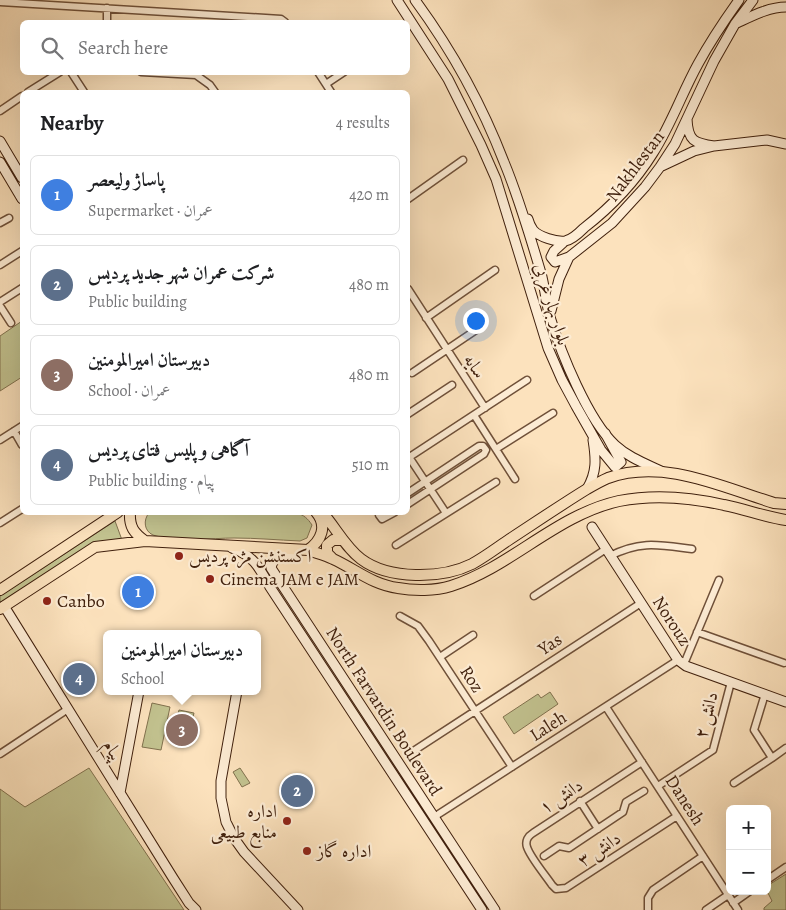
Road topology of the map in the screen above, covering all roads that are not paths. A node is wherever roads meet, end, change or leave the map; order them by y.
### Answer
1 (397, 0) edge
2 (415, 0) edge
3 (738, 0) edge
4 (753, 0) edge
5 (0, 2) edge
6 (778, 5) edge
7 (107, 8) junction
8 (235, 19) edge
9 (107, 20) edge
10 (283, 20) edge
11 (410, 20) edge
12 (410, 20) edge
13 (736, 24) junction
14 (55, 75) edge
15 (74, 75) edge
16 (196, 75) edge
17 (320, 75) edge
18 (340, 75) edge
19 (326, 84) junction
20 (31, 90) edge
21 (83, 90) edge
22 (214, 90) edge
23 (330, 90) edge
24 (20, 97) edge
25 (0, 110) edge
26 (687, 119) junction
27 (0, 142) edge
28 (786, 144) edge
29 (714, 146) junction
30 (463, 160) dead end
31 (0, 162) edge
32 (660, 167) junction
33 (20, 175) edge
34 (515, 190) junction
35 (20, 196) edge
36 (410, 198) edge
37 (9, 218) dead end
38 (0, 223) edge
39 (565, 241) junction
40 (20, 252) edge
41 (569, 257) junction
42 (0, 265) edge
43 (495, 270) dead end
44 (20, 289) edge
45 (410, 292) edge
46 (0, 304) edge
47 (550, 316) junction
48 (426, 318) junction
49 (11, 323) dead end
50 (476, 330) dead end
51 (447, 350) junction
52 (412, 373) dead end
53 (528, 380) dead end
54 (452, 385) dead end
55 (484, 408) junction
56 (410, 413) edge
57 (553, 413) dead end
58 (474, 415) junction
59 (20, 427) edge
60 (603, 430) junction
61 (14, 431) junction
62 (591, 432) junction
63 (0, 440) edge
64 (20, 442) edge
65 (496, 449) junction
66 (410, 457) edge
67 (410, 461) edge
68 (663, 472) junction
69 (515, 479) dead end
70 (425, 482) junction
71 (496, 482) dead end
72 (430, 489) junction
73 (587, 489) junction
74 (410, 492) edge
75 (410, 503) edge
76 (786, 504) edge
77 (20, 510) edge
78 (446, 513) junction
79 (113, 515) edge
80 (130, 515) edge
81 (318, 515) edge
82 (324, 515) edge
83 (380, 515) edge
84 (389, 515) edge
85 (786, 520) edge
86 (0, 523) edge
87 (592, 527) dead end
88 (343, 540) junction
89 (145, 541) junction
90 (396, 545) dead end
91 (227, 546) junction
92 (692, 549) dead end
93 (308, 550) junction
94 (608, 552) junction
95 (333, 558) junction
96 (718, 580) dead end
97 (0, 590) edge
98 (534, 596) dead end
99 (640, 603) junction
100 (2, 607) edge
101 (400, 616) dead end
102 (697, 632) junction
103 (473, 635) dead end
104 (440, 657) junction
105 (681, 662) junction
106 (784, 663) dead end
107 (730, 682) junction
108 (765, 694) junction
109 (138, 695) edge
110 (236, 695) edge
111 (786, 702) edge
112 (606, 707) junction
113 (68, 709) junction
114 (475, 710) junction
115 (786, 748) edge
116 (415, 750) dead end
117 (0, 754) edge
118 (772, 758) junction
119 (642, 762) junction
120 (512, 767) junction
121 (734, 783) dead end
122 (658, 786) junction
123 (644, 791) dead end
124 (120, 793) junction
125 (580, 802) junction
126 (677, 816) junction
127 (434, 817) junction
128 (598, 829) junction
129 (544, 856) dead end
130 (703, 856) junction
131 (786, 868) edge
132 (541, 869) joint
133 (771, 877) edge
134 (726, 892) edge
135 (728, 895) joint
136 (744, 895) edge
137 (733, 903) junction
138 (196, 910) edge
139 (298, 910) edge
140 (482, 910) edge
141 (495, 910) edge
142 (648, 910) edge
143 (706, 910) edge
144 (738, 910) edge

1 - 11 main road
2 - 34 main road
3 - 39 main road, Nakhlestan
4 - 13 main road, Nakhlestan
5 - 7 street
6 - 13 main road
7 - 8 street
7 - 9 street
8 - 10 street
12 - 62 main road
13 - 26 main road, Nakhlestan
14 - 20 street
15 - 21 street
16 - 22 street
17 - 19 street
18 - 19 street
19 - 23 street
24 - 25 street
26 - 29 main road
26 - 32 main road, Nakhlestan
27 - 33 main road
28 - 29 main road
29 - 32 main road
30 - 36 street
31 - 35 main road
32 - 41 main road, Nakhlestan
34 - 39 main road
34 - 47 main road, بلوار بهار غربی
37 - 38 street
39 - 41 main road
40 - 42 street
41 - 47 main road, Nakhlestan
43 - 48 street
44 - 46 street
45 - 48 street, سایه
46 - 49 street
47 - 60 main road, بلوار بهار غربی
48 - 51 street, سایه
50 - 51 street
51 - 52 street
51 - 55 street, سایه
53 - 55 street
54 - 56 street
55 - 58 street
57 - 65 street
58 - 65 street
58 - 66 street
59 - 61 street
60 - 62 main road
60 - 68 main road
61 - 63 street
61 - 64 street
62 - 73 main road
65 - 69 street
67 - 70 street
68 - 73 main road
68 - 76 main road
70 - 72 street
70 - 72 street
70 - 74 street
71 - 78 street
72 - 75 street
72 - 78 street
73 - 88 main road
77 - 86 street
78 - 90 street
79 - 97 main road
80 - 89 main road
81 - 93 main road
82 - 88 main road
83 - 84 street
85 - 95 main road
87 - 94 main road, Norouz
88 - 95 main road
89 - 91 main road
89 - 100 main road
91 - 93 main road
91 - 140 main road, North Farvardin Boulevard
92 - 94 street
93 - 95 main road
93 - 127 main road, North Farvardin Boulevard
94 - 98 street
94 - 99 main road, Norouz
96 - 102 street
99 - 105 main road, Norouz
99 - 114 street, Yas
100 - 113 main road, پیام
101 - 104 street, Roz
102 - 105 street
102 - 106 street
103 - 104 street
104 - 114 street, Roz
105 - 107 main road, Norouz
105 - 112 street, Laleh
107 - 108 main road, Norouz
107 - 122 street, دانش ۲
108 - 111 main road, Norouz
108 - 118 street
109 - 124 main road
110 - 139 main road
112 - 119 street, Danesh
112 - 120 street, Laleh
113 - 117 street
113 - 124 main road, پیام
114 - 116 street, Yas
114 - 120 street, Roz
115 - 118 street
118 - 121 street
119 - 122 street, Danesh
119 - 125 street, دانش ۱
120 - 127 street, Laleh
122 - 126 street, Danesh
123 - 128 street
124 - 138 main road, پیام
125 - 128 street
125 - 132 street, دانش ۱
126 - 130 street, Danesh
126 - 132 street, دانش ۳
127 - 141 main road, North Farvardin Boulevard
128 - 129 street
130 - 134 street, Danesh
130 - 142 street
131 - 133 street
135 - 137 street, Danesh
135 - 143 street
136 - 137 street
137 - 144 street, Danesh

